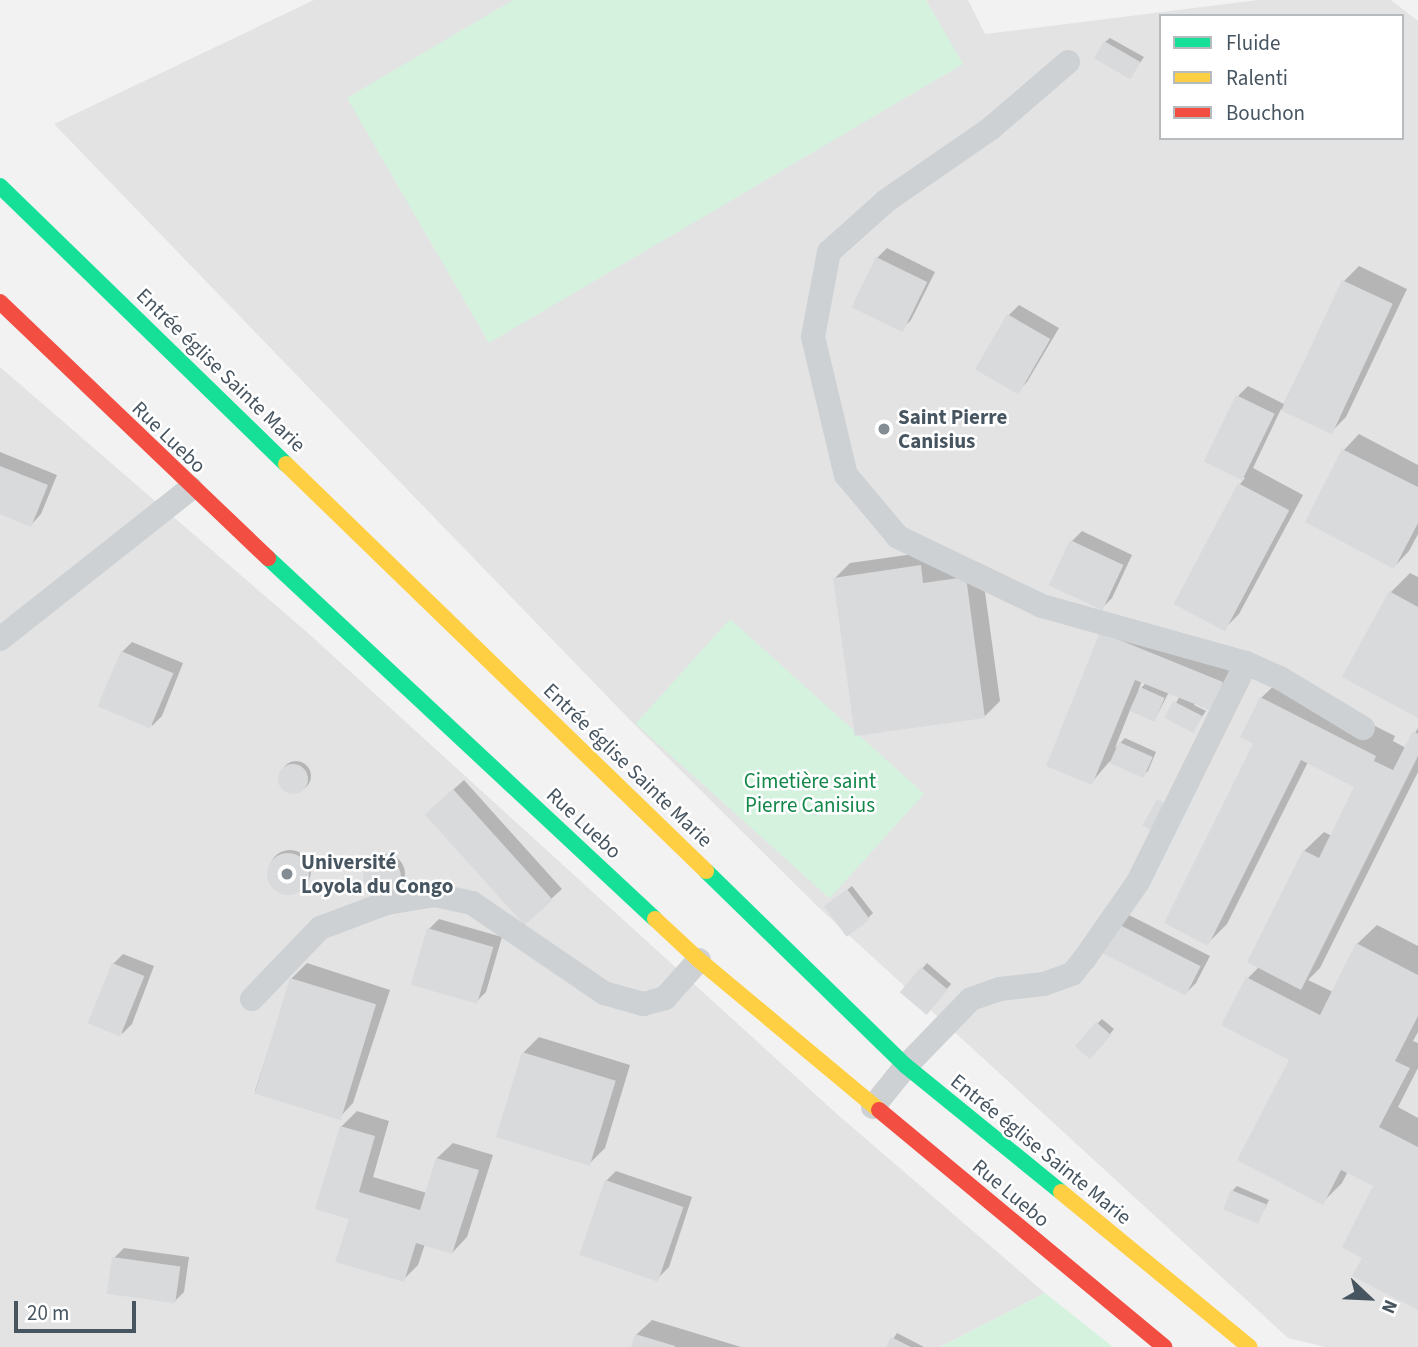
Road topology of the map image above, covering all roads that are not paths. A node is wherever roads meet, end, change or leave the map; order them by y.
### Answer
1 (1068, 62) dead end
2 (0, 186) edge
3 (0, 302) edge
4 (191, 488) junction
5 (0, 639) edge
6 (1245, 663) junction
7 (1363, 727) dead end
8 (699, 960) junction
9 (252, 999) dead end
10 (906, 1066) junction
11 (873, 1107) junction
12 (1164, 1347) edge
13 (1250, 1347) edge

1 - 6 lane
2 - 10 street, Entrée église Sainte Marie
3 - 4 street, Rue Luebo
4 - 5 lane
4 - 8 street, Rue Luebo
6 - 7 lane
6 - 10 lane
8 - 9 lane
8 - 11 street, Rue Luebo
10 - 11 lane
10 - 13 street, Entrée église Sainte Marie
11 - 12 street, Rue Luebo

